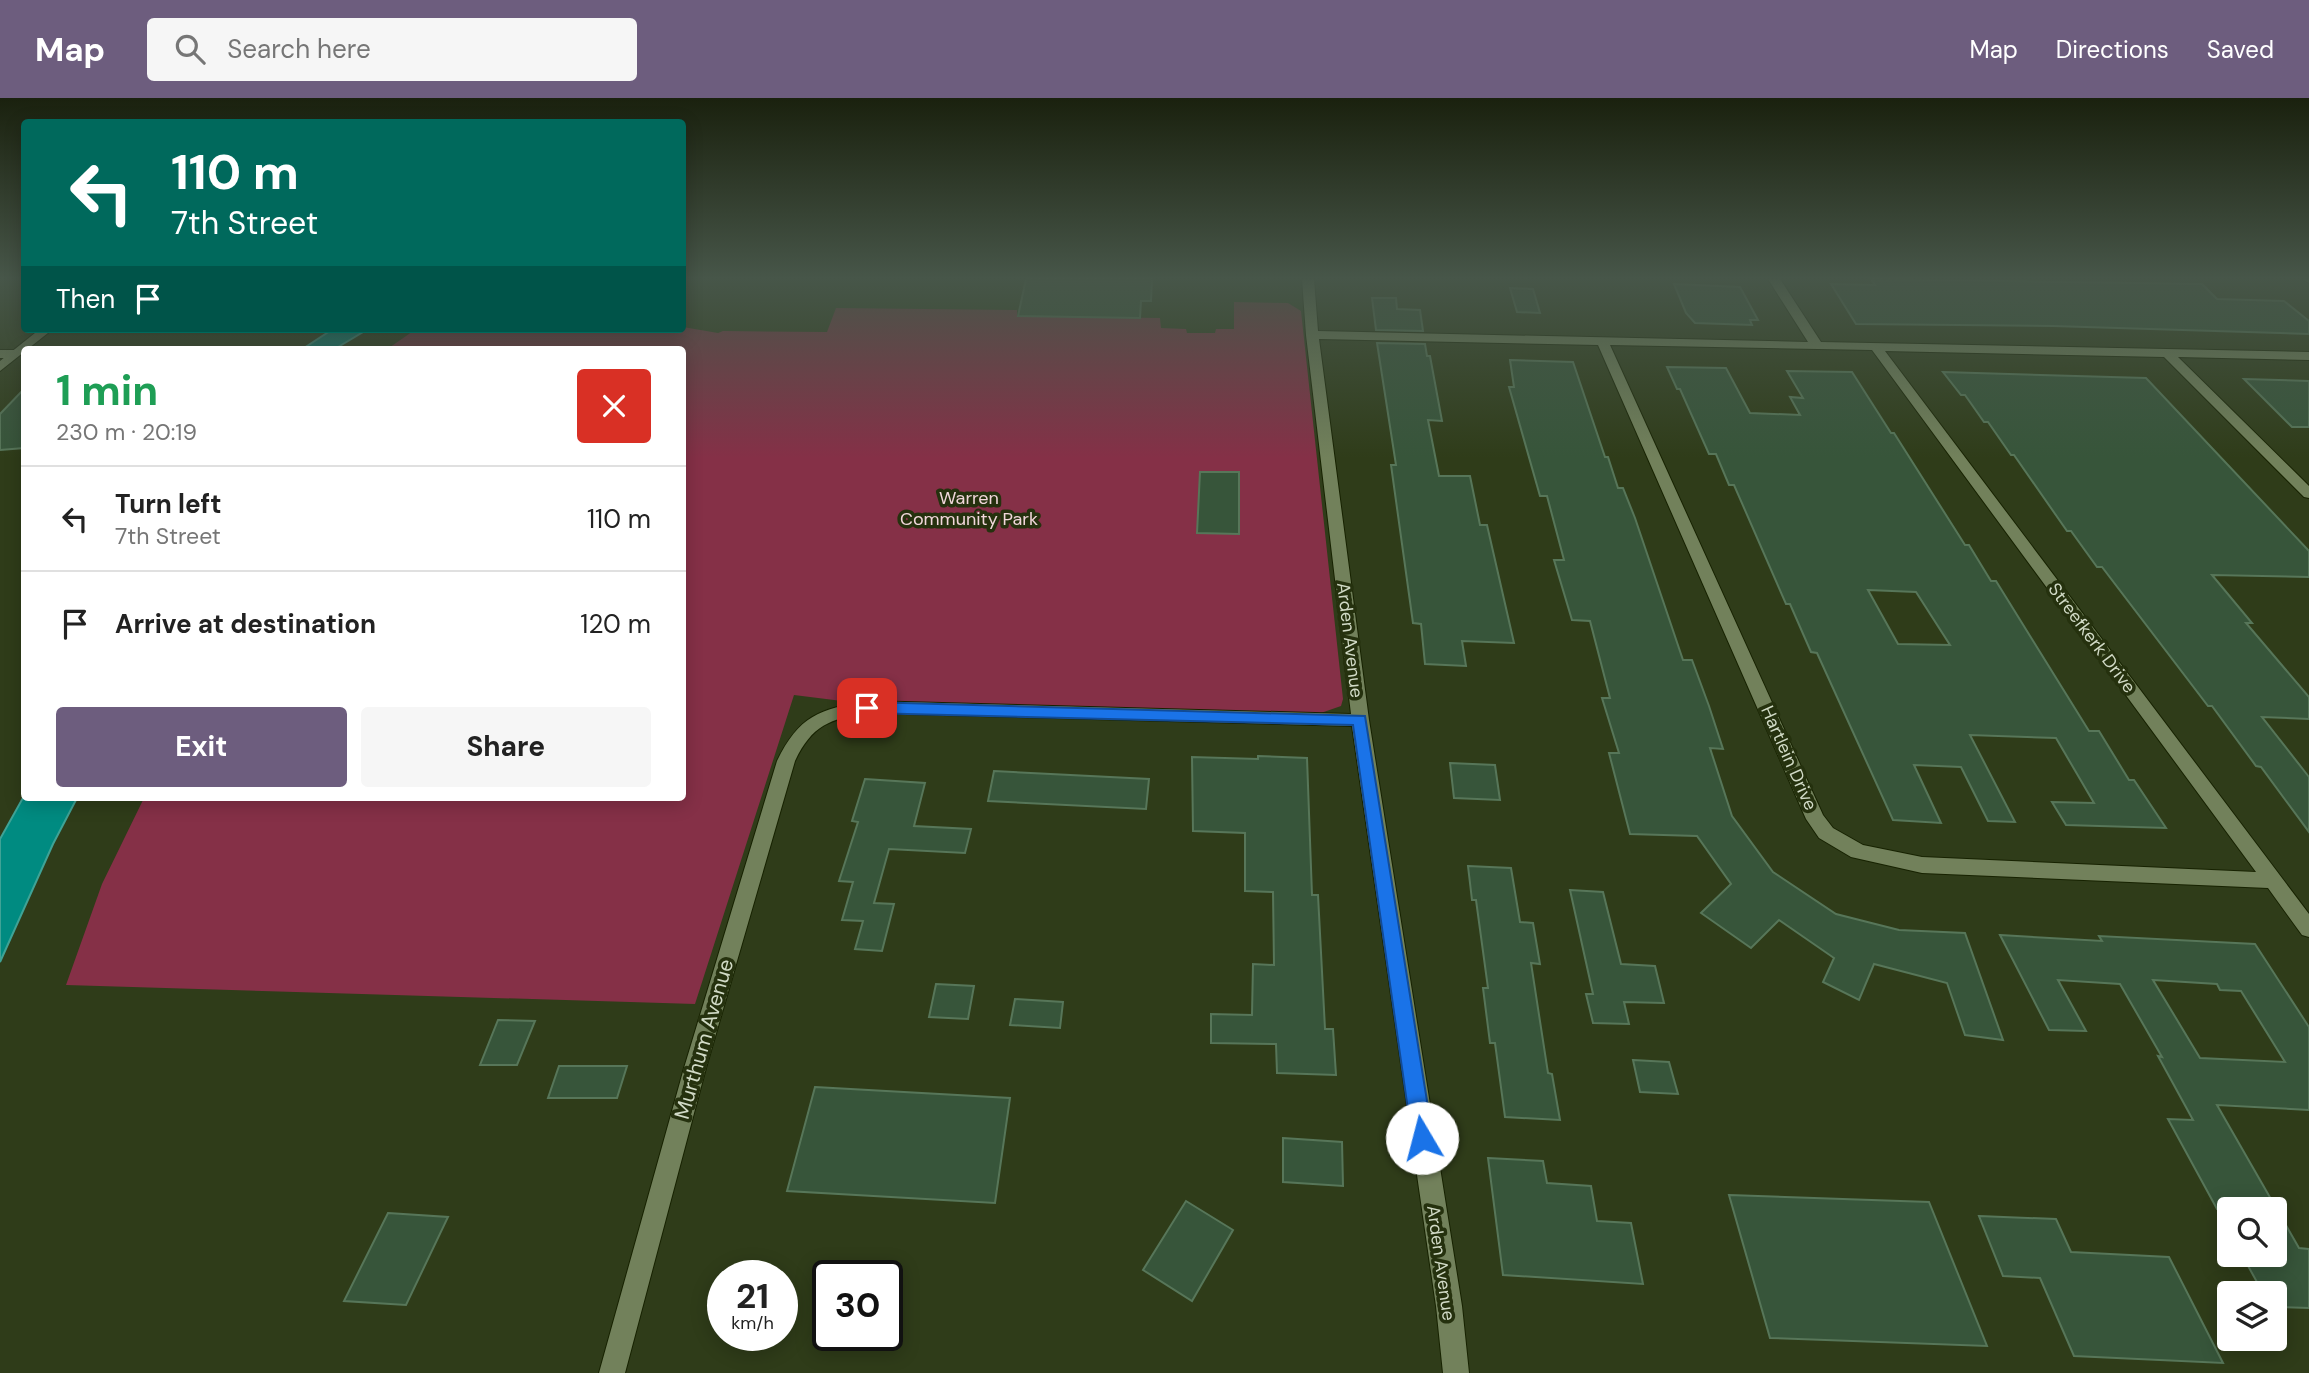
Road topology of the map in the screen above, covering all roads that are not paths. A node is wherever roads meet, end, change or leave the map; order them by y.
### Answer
1 (32, 338) edge
2 (1312, 338) edge
3 (1458, 338) edge
4 (1811, 338) edge
5 (1603, 342) junction
6 (1816, 346) junction
7 (1875, 348) junction
8 (7, 354) edge
9 (2168, 354) junction
10 (2309, 356) edge
11 (0, 368) edge
12 (2309, 494) edge
13 (1360, 720) junction
14 (2274, 881) junction
15 (2309, 929) edge
16 (612, 1373) edge
17 (1456, 1373) edge

1 - 8 street
2 - 13 street, Arden Avenue
3 - 5 street
4 - 6 street
5 - 6 street
5 - 14 street, Hartlein Drive
6 - 7 street
7 - 9 street
7 - 14 street, Streefkerk Drive
8 - 11 street
9 - 10 street
9 - 12 street
13 - 16 street, Murthum Avenue
13 - 17 street, Arden Avenue
14 - 15 street, Streefkerk Drive

